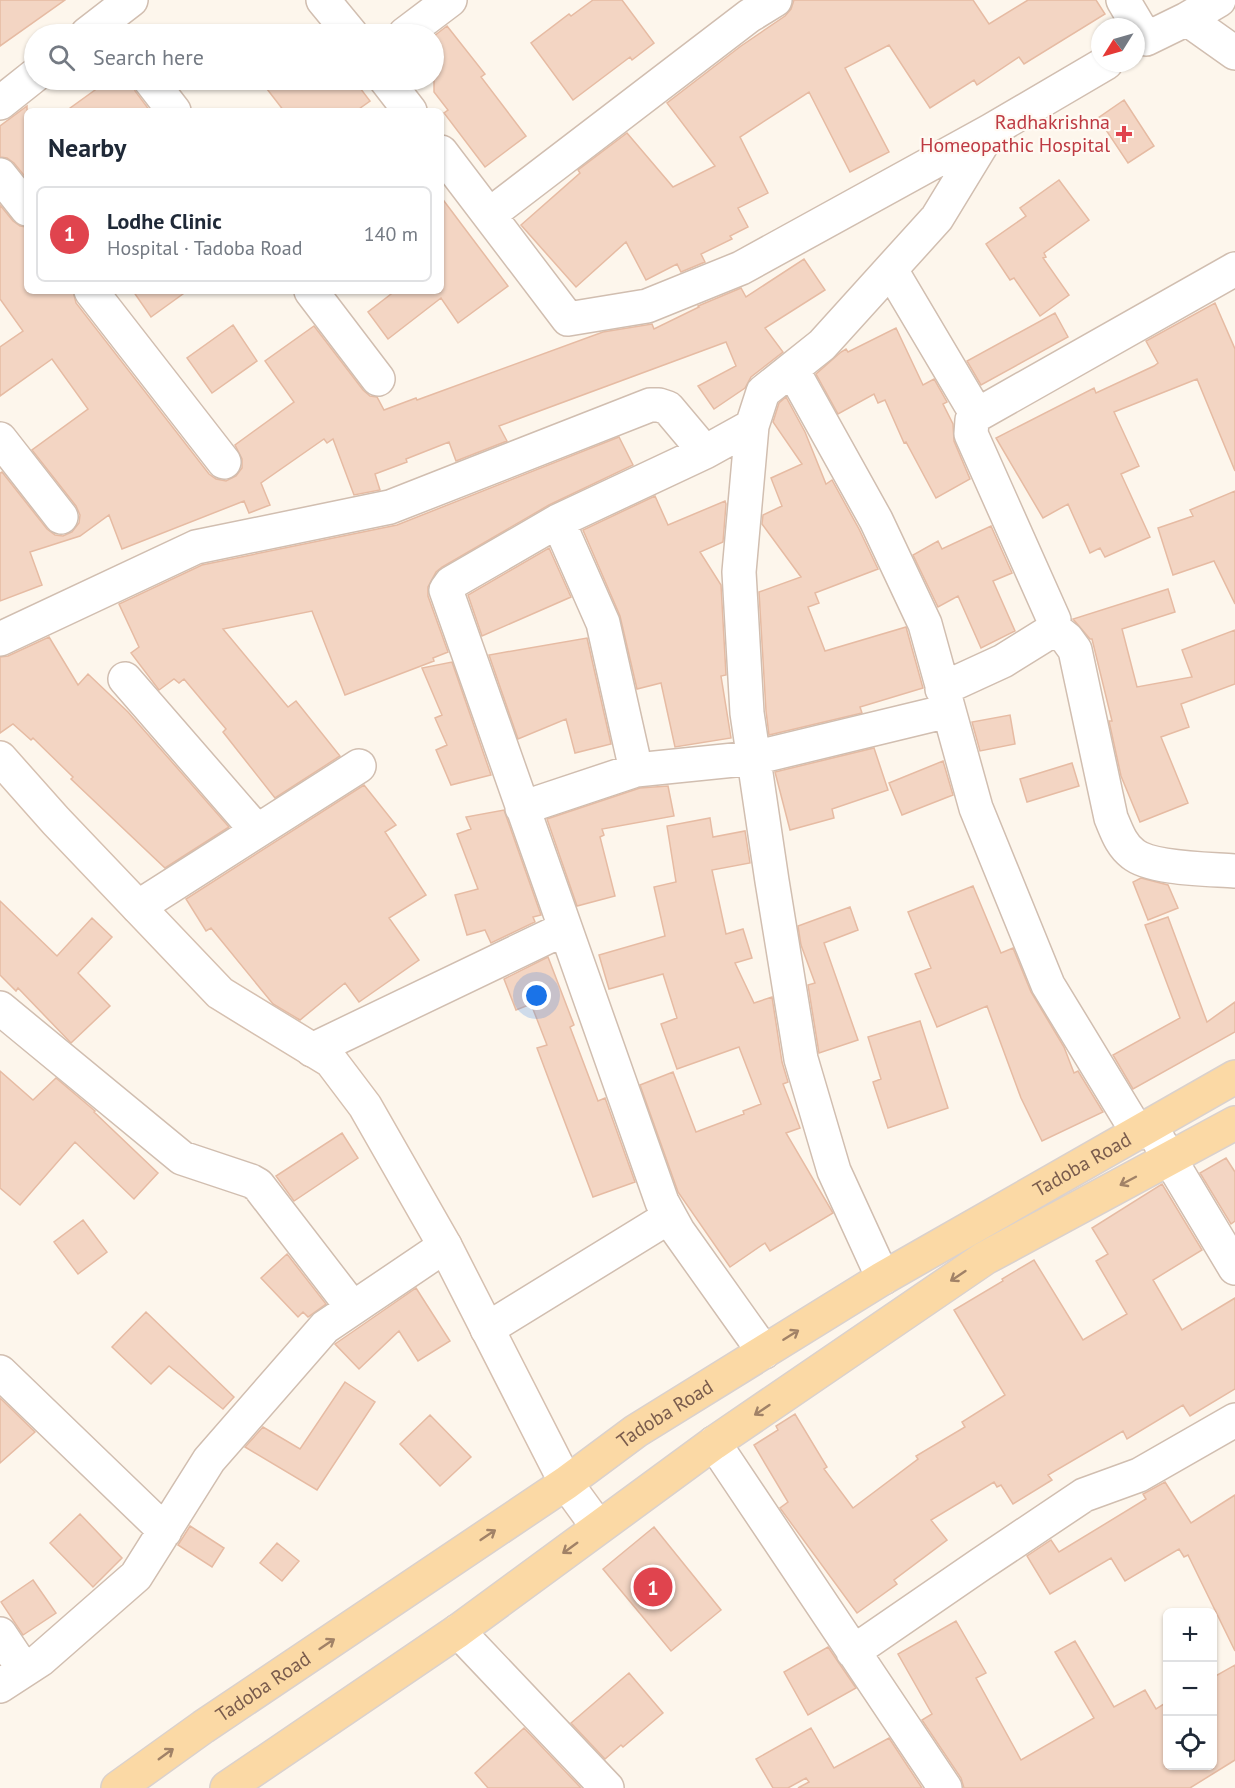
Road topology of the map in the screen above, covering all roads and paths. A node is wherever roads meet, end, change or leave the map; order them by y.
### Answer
1 (131, 0) edge
2 (323, 0) edge
3 (450, 0) edge
4 (775, 0) edge
5 (1123, 0) edge
6 (1219, 0) edge
7 (1131, 18) edge
8 (1187, 19) junction
9 (99, 22) edge
10 (343, 24) edge
11 (418, 24) edge
12 (1145, 40) edge
13 (1235, 53) edge
14 (1091, 72) edge
15 (24, 84) edge
16 (158, 90) edge
17 (394, 90) edge
18 (0, 103) edge
19 (172, 108) edge
20 (408, 108) edge
21 (990, 130) junction
22 (444, 156) edge
23 (0, 175) edge
24 (24, 205) edge
25 (489, 214) junction
26 (1235, 269) edge
27 (891, 270) junction
28 (93, 294) edge
29 (313, 294) edge
30 (792, 369) junction
31 (378, 379) dead end
32 (977, 415) junction
33 (752, 426) junction
34 (0, 439) edge
35 (705, 452) junction
36 (224, 462) dead end
37 (61, 517) dead end
38 (558, 521) junction
39 (1052, 627) junction
40 (0, 639) edge
41 (125, 679) dead end
42 (945, 700) junction
43 (0, 758) edge
44 (754, 758) junction
45 (359, 766) dead end
46 (636, 770) junction
47 (522, 808) junction
48 (257, 831) junction
49 (1235, 871) edge
50 (138, 907) junction
51 (564, 929) junction
52 (0, 1008) edge
53 (312, 1050) junction
54 (1235, 1077) edge
55 (1235, 1123) edge
56 (1144, 1129) junction
57 (1170, 1160) junction
58 (669, 1217) junction
59 (445, 1246) junction
60 (1235, 1269) edge
61 (883, 1278) junction
62 (352, 1307) junction
63 (487, 1329) junction
64 (764, 1352) junction
65 (0, 1372) edge
66 (1235, 1420) edge
67 (714, 1443) junction
68 (566, 1483) junction
69 (598, 1527) junction
70 (165, 1531) junction
71 (458, 1631) junction
72 (0, 1634) edge
73 (853, 1652) junction
74 (12, 1678) edge
75 (236, 1785) edge
76 (118, 1788) edge
77 (606, 1788) edge
78 (945, 1788) edge

1 - 9 street
2 - 10 street
3 - 11 street
4 - 25 street
5 - 7 street
6 - 8 street
8 - 12 street
8 - 13 street
14 - 21 street
15 - 18 street
16 - 19 street
17 - 20 street
21 - 25 street
21 - 27 street
22 - 25 street
23 - 24 street
26 - 32 street
27 - 30 street
27 - 32 street
28 - 36 street
29 - 31 street
30 - 33 street
30 - 42 street
32 - 39 street
33 - 35 street
33 - 44 street
34 - 37 street
35 - 38 street
35 - 40 street
38 - 46 street
38 - 47 street
39 - 42 street
39 - 49 street
41 - 48 street
42 - 44 street
42 - 56 street
43 - 50 street
44 - 46 street
44 - 61 street
45 - 48 street
46 - 47 street
47 - 51 street
48 - 50 street
50 - 53 street
51 - 53 street
51 - 58 street
52 - 62 street
53 - 59 street
54 - 56 main road, Tadoba Road
55 - 57 main road, Tadoba Road
56 - 57 street
56 - 61 main road, Tadoba Road
57 - 60 street
57 -> 67 main road, Tadoba Road
58 - 63 street
58 - 64 street
59 - 62 street
59 - 63 street
64 -> 61 main road, Tadoba Road
62 - 70 street
63 - 68 street
64 - 68 main road, Tadoba Road
65 - 70 street
66 - 73 street
67 - 69 main road, Tadoba Road
67 - 73 street
68 - 69 street
76 -> 68 main road, Tadoba Road
69 -> 71 main road, Tadoba Road
70 - 74 street
71 - 75 main road, Tadoba Road
71 - 77 street
72 - 74 street
73 - 78 street

